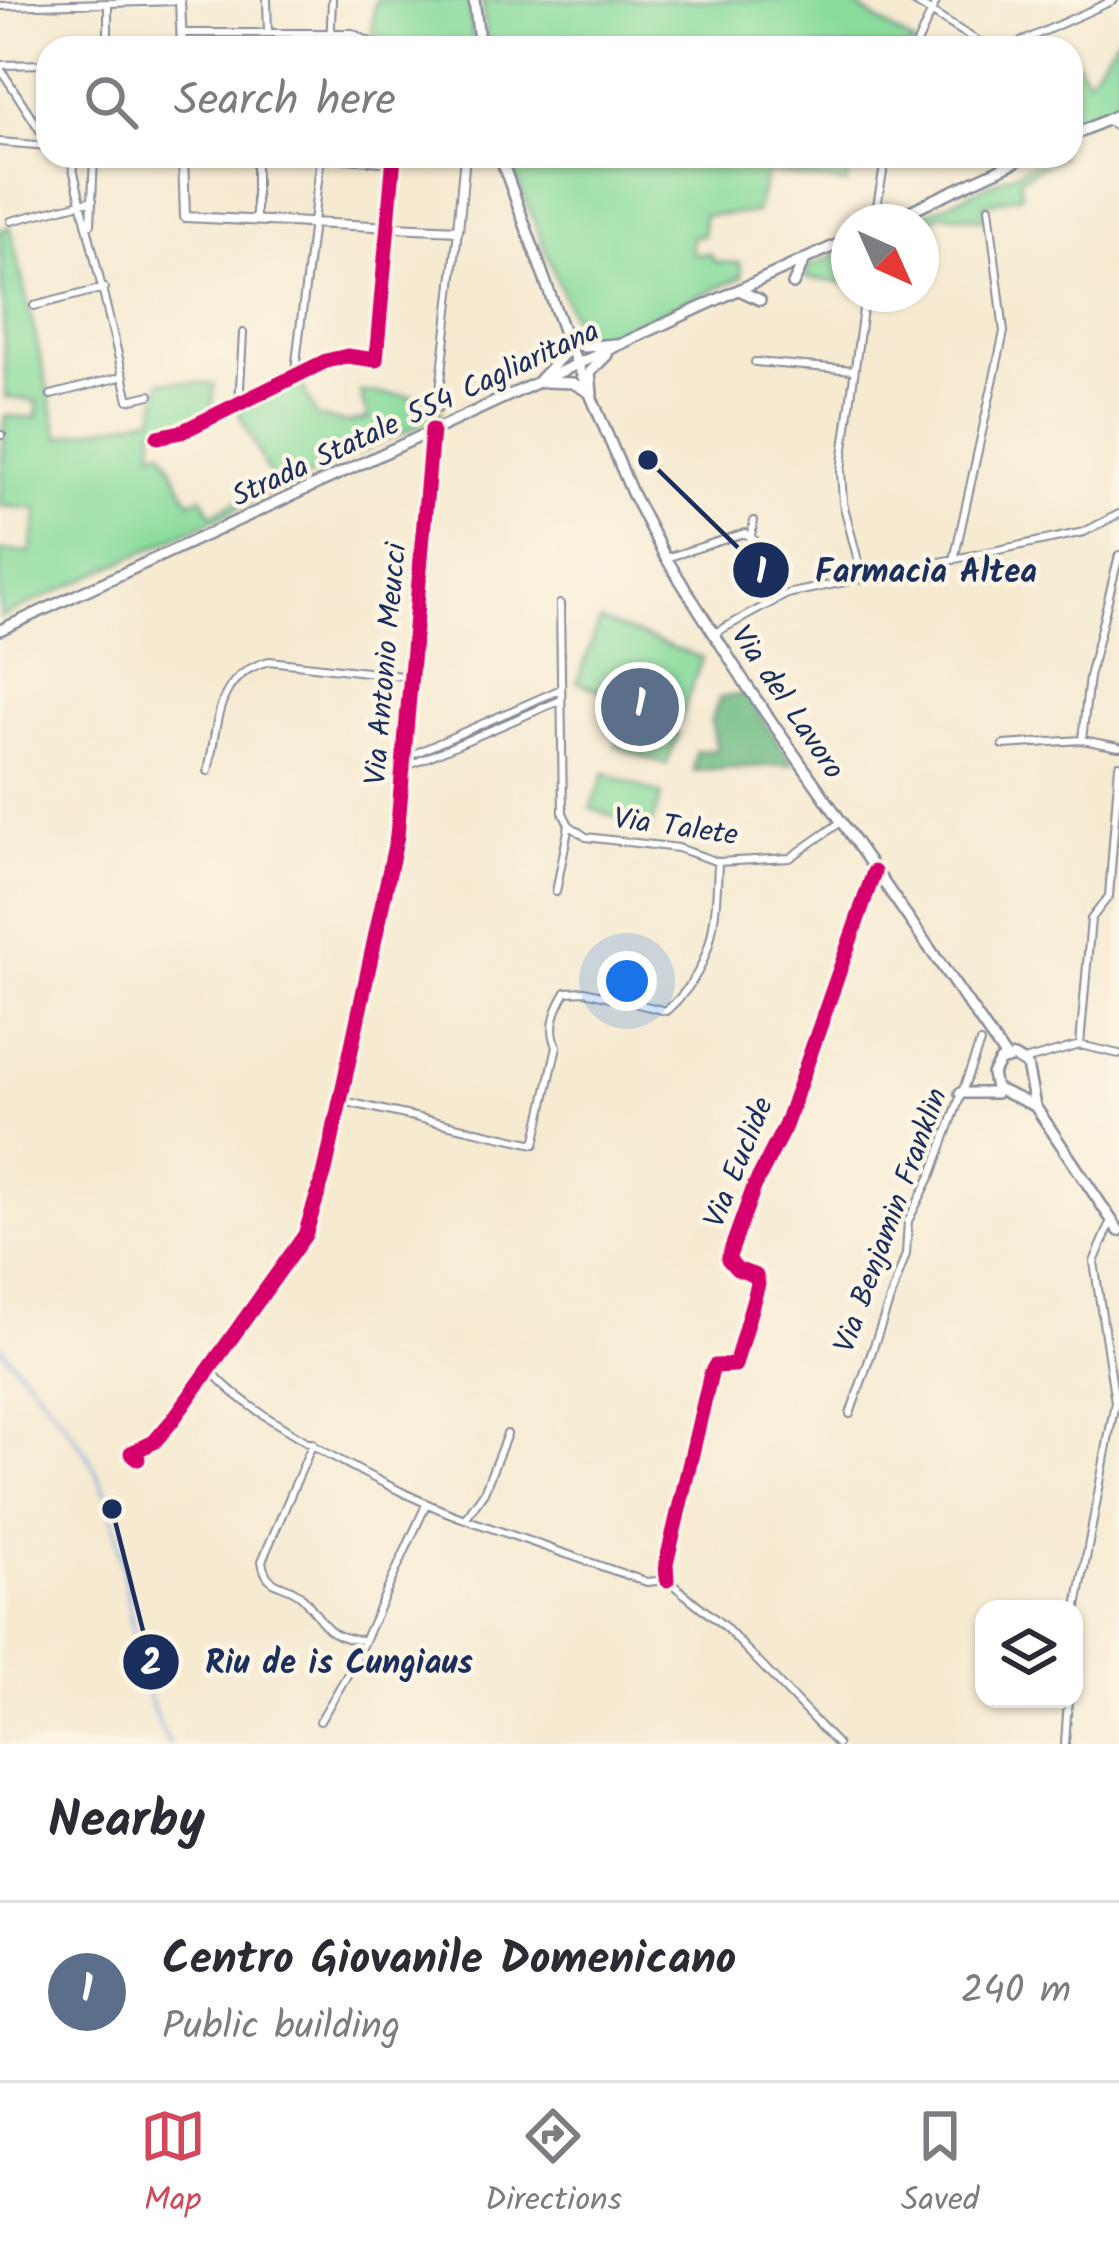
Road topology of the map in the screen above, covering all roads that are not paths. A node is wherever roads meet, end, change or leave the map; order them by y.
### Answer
1 (180, 0) edge
2 (267, 0) edge
3 (332, 0) edge
4 (474, 0) edge
5 (911, 0) edge
6 (937, 0) edge
7 (1114, 0) edge
8 (108, 1) edge
9 (0, 6) edge
10 (929, 11) junction
11 (182, 32) junction
12 (268, 33) junction
13 (331, 33) junction
14 (108, 36) edge
15 (182, 36) edge
16 (331, 36) edge
17 (358, 36) edge
18 (478, 36) edge
19 (920, 36) edge
20 (970, 36) edge
21 (1034, 36) edge
22 (36, 64) edge
23 (0, 66) edge
24 (1119, 114) edge
25 (1105, 120) junction
26 (36, 125) edge
27 (1119, 127) edge
28 (1083, 130) edge
29 (0, 142) edge
30 (36, 144) edge
31 (73, 168) edge
32 (94, 168) edge
33 (183, 168) edge
34 (256, 168) edge
35 (320, 168) edge
36 (393, 168) edge
37 (464, 168) edge
38 (504, 168) edge
39 (884, 168) edge
40 (1002, 168) edge
41 (93, 200) junction
42 (82, 203) junction
43 (877, 204) edge
44 (925, 204) edge
45 (989, 207) dead end
46 (11, 221) dead end
47 (256, 221) junction
48 (316, 223) junction
49 (388, 227) junction
50 (90, 230) junction
51 (458, 230) junction
52 (831, 247) edge
53 (805, 259) junction
54 (793, 284) dead end
55 (104, 288) junction
56 (739, 290) junction
57 (760, 300) dead end
58 (34, 306) dead end
59 (862, 312) edge
60 (563, 330) junction
61 (243, 333) dead end
62 (626, 342) junction
63 (755, 362) dead end
64 (581, 363) junction
65 (854, 370) junction
66 (124, 376) junction
67 (294, 380) junction
68 (538, 382) junction
69 (592, 394) junction
70 (51, 395) dead end
71 (150, 395) dead end
72 (239, 406) junction
73 (438, 408) dead end
74 (432, 430) junction
75 (158, 437) dead end
76 (1119, 514) edge
77 (754, 521) dead end
78 (751, 535) junction
79 (766, 549) dead end
80 (1119, 555) edge
81 (666, 558) junction
82 (955, 560) junction
83 (863, 580) junction
84 (560, 604) dead end
85 (0, 630) edge
86 (713, 634) junction
87 (410, 677) junction
88 (560, 689) junction
89 (561, 700) junction
90 (484, 728) junction
91 (1082, 740) junction
92 (1003, 745) dead end
93 (1119, 747) edge
94 (405, 763) junction
95 (1119, 764) edge
96 (208, 771) dead end
97 (841, 822) junction
98 (569, 826) junction
99 (718, 862) junction
100 (874, 872) junction
101 (556, 892) dead end
102 (980, 1043) dead end
103 (1081, 1045) junction
104 (1119, 1054) edge
105 (1021, 1060) junction
106 (1041, 1060) junction
107 (998, 1065) junction
108 (1030, 1072) junction
109 (1028, 1087) junction
110 (960, 1093) junction
111 (1001, 1094) junction
112 (1016, 1096) junction
113 (343, 1101) junction
114 (1035, 1106) junction
115 (1112, 1220) junction
116 (1119, 1231) edge
117 (211, 1370) junction
118 (850, 1414) dead end
119 (507, 1434) dead end
120 (313, 1444) junction
121 (138, 1459) dead end
122 (426, 1505) junction
123 (465, 1519) junction
124 (667, 1580) junction
125 (1078, 1600) edge
126 (364, 1640) junction
127 (1067, 1708) edge
128 (320, 1721) dead end
129 (837, 1744) edge
130 (1065, 1744) edge

1 - 8 street
1 - 11 street
2 - 12 street
3 - 13 street
4 - 18 main road
5 - 10 street
6 - 10 street
7 - 21 street
8 - 9 street
8 - 14 street
10 - 19 street
10 - 20 street
11 - 12 street
11 - 15 street
12 - 13 street
13 - 16 street
13 - 17 street
22 - 23 street
23 - 26 street
24 - 25 main road
25 - 27 street
25 - 28 main road
29 - 30 street
31 - 42 street
32 - 41 street
33 - 47 street
34 - 47 street
35 - 48 street
36 - 49 street
37 - 51 street
38 - 60 main road, Via del Lavoro
39 - 43 street
40 - 44 main road
41 - 42 street
41 - 50 street
42 - 46 street
42 - 50 street
45 - 82 street
47 - 48 street
48 - 49 street
48 - 67 street
49 - 51 street
49 - 67 street
50 - 55 street
51 - 73 street
52 - 53 main road, Strada Statale 554 Cagliaritana
53 - 54 main road
53 - 56 main road, Strada Statale 554 Cagliaritana
55 - 58 street
55 - 66 street
56 - 57 main road
56 - 62 main road, Strada Statale 554 Cagliaritana
59 - 65 street
60 - 62 main road
60 - 64 main road, Via del Lavoro
60 - 68 main road
61 - 72 street
62 - 64 main road, Strada Statale 554 Cagliaritana
62 - 69 main road
63 - 65 street
64 - 68 main road, Strada Statale 554 Cagliaritana
64 - 69 main road, Via del Lavoro
65 - 83 street
66 - 70 street
66 - 71 street
67 - 72 street
68 - 69 main road
68 - 74 main road, Strada Statale 554 Cagliaritana
69 - 81 main road, Via del Lavoro
72 - 75 street
74 - 85 main road, Strada Statale 554 Cagliaritana
74 - 87 street, Via Antonio Meucci
76 - 82 street
77 - 78 street
78 - 79 street
78 - 81 street
80 - 91 street
81 - 86 main road, Via del Lavoro
82 - 83 street
83 - 86 street
84 - 88 street
86 - 97 main road, Via del Lavoro
87 - 94 street, Via Antonio Meucci
87 - 96 street
88 - 89 street
88 - 90 street
89 - 90 street
89 - 98 street
90 - 94 street
91 - 92 street
91 - 93 street
94 - 113 street, Via Antonio Meucci
95 - 103 street
97 - 99 street, Via Talete
97 - 100 main road, Via del Lavoro
98 - 99 street, Via Talete
98 - 101 street
99 - 113 street
100 - 107 main road, Via del Lavoro
100 - 124 street, Via Euclide
102 - 110 street, Via Benjamin Franklin
103 - 104 street
103 - 106 street
105 - 106 street
105 - 107 main road
105 - 108 main road
106 - 108 street
107 - 110 main road
107 - 111 main road
108 - 109 main road
109 - 112 main road
109 - 114 main road
110 - 111 main road
110 - 118 street, Via Benjamin Franklin
111 - 112 main road
112 - 114 main road
113 - 117 street, Via Antonio Meucci
114 - 115 main road
115 - 116 main road
115 - 125 street
117 - 120 street
117 - 121 street, Via Antonio Meucci
119 - 123 street
120 - 122 street
120 - 126 street
122 - 123 street
122 - 126 street
123 - 124 street
124 - 129 street
126 - 128 street
127 - 130 street

